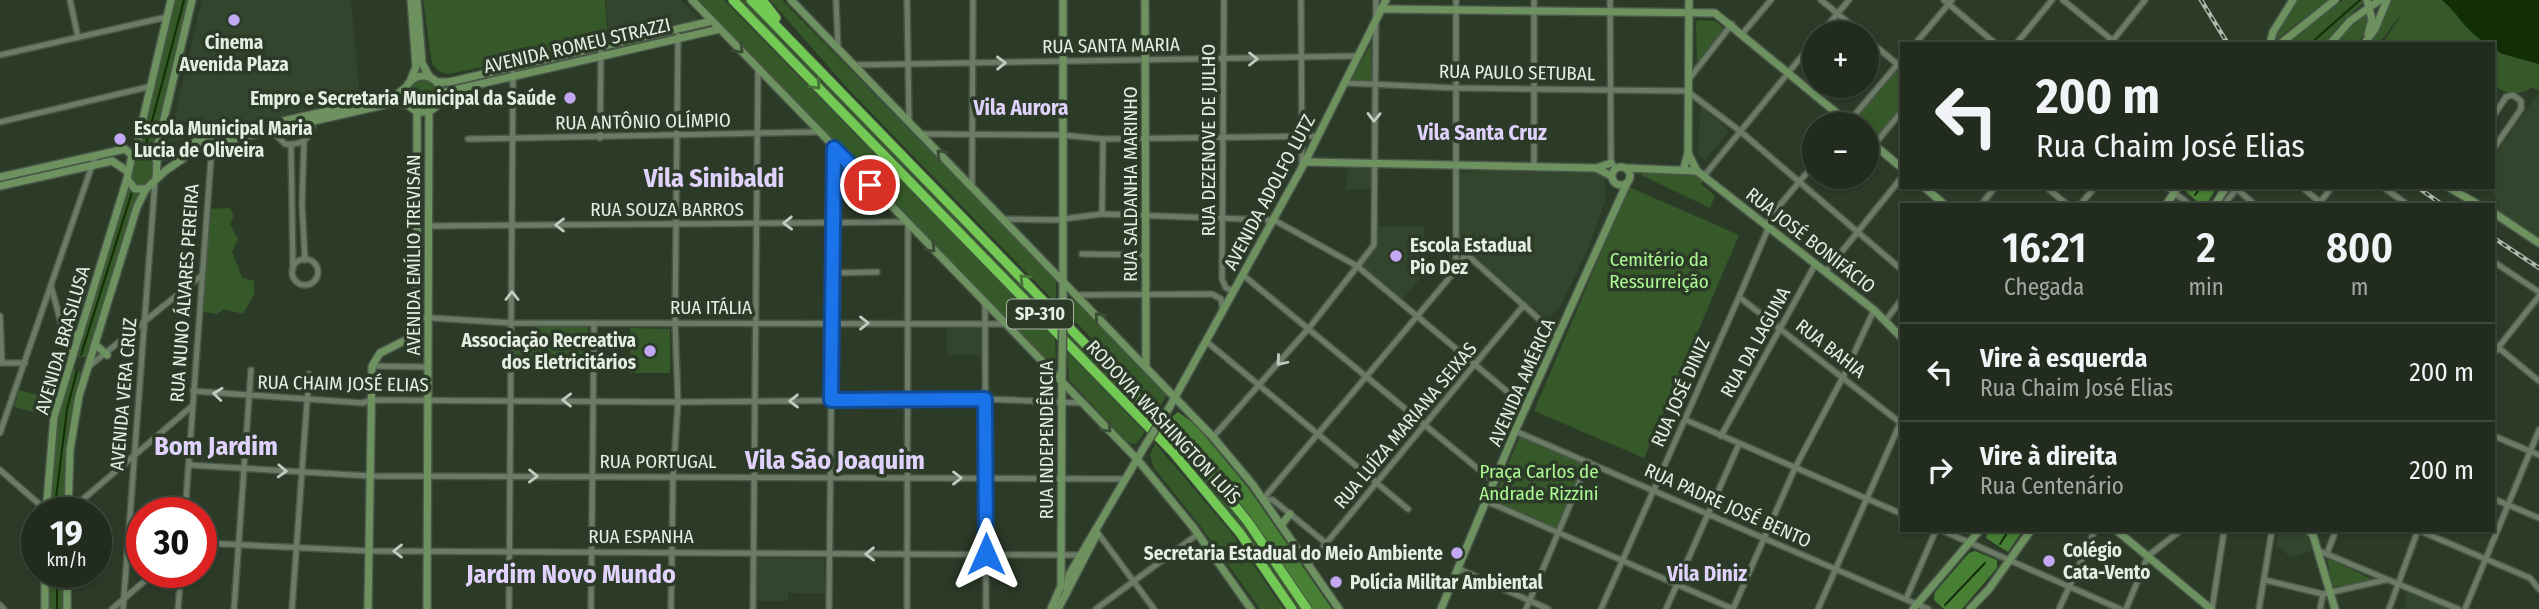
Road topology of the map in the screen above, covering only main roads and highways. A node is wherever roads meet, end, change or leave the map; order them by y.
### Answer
1 (733, 0) edge
2 (751, 0) edge
3 (762, 0) edge
4 (794, 45) junction
5 (1292, 609) edge
6 (1307, 609) edge

1 -> 5 highway, RODOVIA WASHINGTON LUÍS / SP-310
2 - 4 highway, RODOVIA WASHINGTON LUÍS / SP-310
3 - 4 highway
6 -> 4 highway, RODOVIA WASHINGTON LUÍS / SP-310

